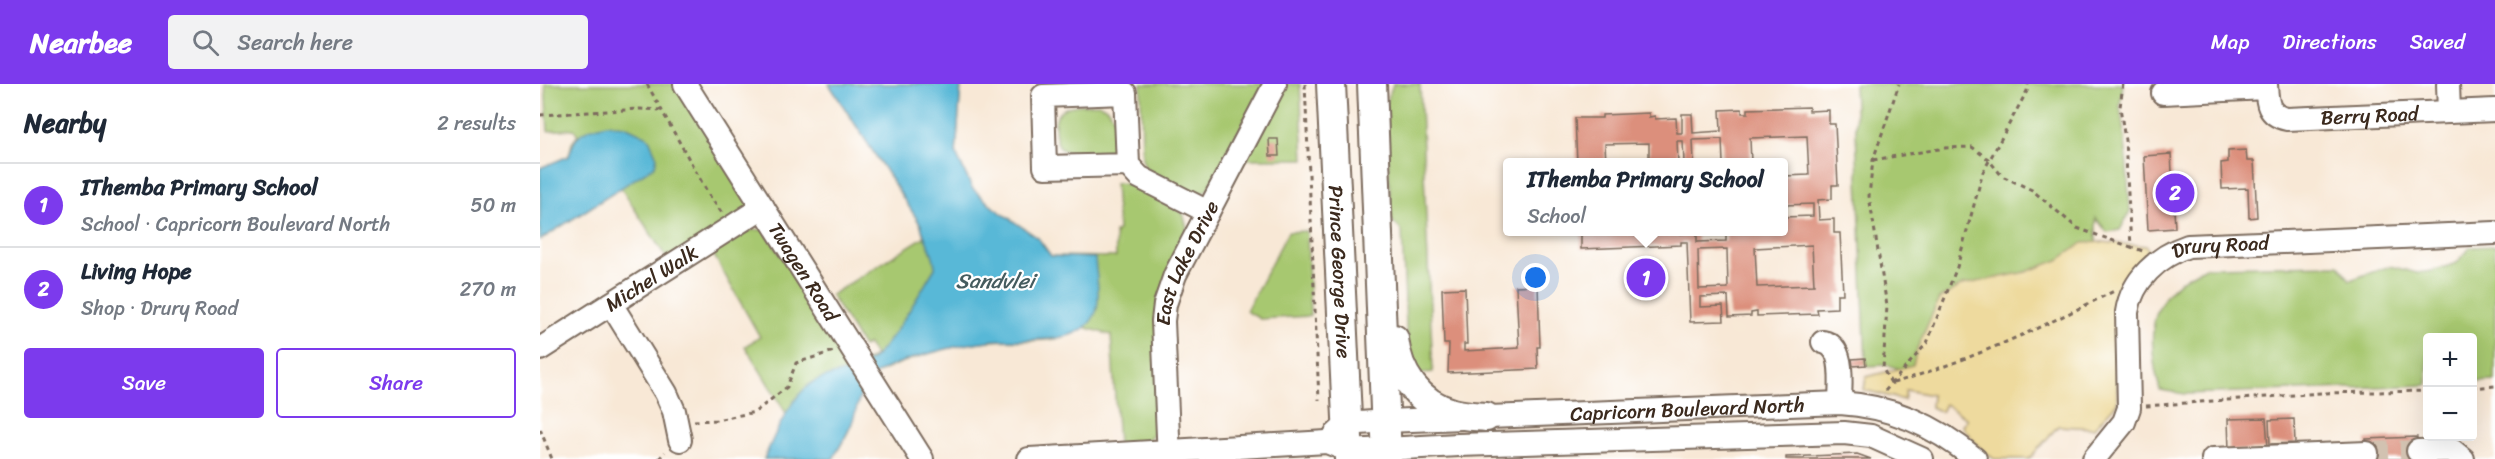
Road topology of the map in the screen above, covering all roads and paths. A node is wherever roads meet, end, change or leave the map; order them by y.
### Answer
1 (647, 84) edge
2 (685, 84) edge
3 (1275, 84) edge
4 (1305, 84) edge
5 (1331, 84) edge
6 (1372, 84) edge
7 (1899, 84) edge
8 (2028, 84) edge
9 (2123, 84) edge
10 (2448, 84) edge
11 (2266, 86) edge
12 (2163, 93) dead end
13 (661, 110) junction
14 (2495, 110) edge
15 (2449, 112) junction
16 (540, 115) edge
17 (1988, 159) junction
18 (1873, 160) junction
19 (1128, 165) junction
20 (763, 207) junction
21 (1378, 209) junction
22 (1208, 212) junction
23 (732, 227) junction
24 (2495, 233) edge
25 (2131, 247) junction
26 (2153, 254) dead end
27 (2120, 288) dead end
28 (611, 304) junction
29 (1823, 342) dead end
30 (540, 349) edge
31 (853, 352) junction
32 (1891, 384) junction
33 (2495, 386) edge
34 (2477, 388) edge
35 (2423, 391) edge
36 (1319, 400) dead end
37 (1840, 403) junction
38 (2139, 407) dead end
39 (1715, 409) junction
40 (1486, 417) junction
41 (1386, 421) junction
42 (540, 429) edge
43 (678, 431) joint
44 (1343, 444) edge
45 (1717, 449) edge
46 (2418, 451) tunnel mouth
47 (2367, 453) dead end
48 (1387, 454) edge
49 (1168, 455) edge
50 (1971, 456) edge
51 (2094, 456) edge
52 (552, 459) edge
53 (922, 459) edge
54 (1029, 459) edge
55 (1922, 459) edge
56 (2213, 459) edge
57 (2463, 459) edge

1 - 13 path
2 - 20 street, Twagen Road
3 - 22 street, East Lake Drive
4 - 36 path
5 - 44 main road, Prince George Drive
6 - 21 main road, Prince George Drive
7 - 18 path
8 - 17 path
9 - 25 path
10 - 15 street
11 - 12 street, Berry Road
11 - 15 street, Berry Road
13 - 16 path
13 - 23 path
14 - 15 street, Berry Road
17 - 18 path
17 - 25 path
17 - 32 path
18 - 32 path
19 - 19 street
19 - 22 street
20 - 23 street, Michel Walk
20 - 31 street, Twagen Road
21 - 40 main road
21 - 41 main road, Prince George Drive
22 - 49 street, East Lake Drive
23 - 28 street, Michel Walk
24 - 51 street, Drury Road
25 - 26 path
27 - 32 path
28 - 30 street, Michel Walk
28 - 43 street
29 - 37 street
31 - 43 path
31 - 53 street, Twagen Road
33 - 34 path
35 - 38 path
37 - 39 street, Capricorn Boulevard North
37 - 50 street, Capricorn Boulevard North
39 - 40 street, Capricorn Boulevard North
39 - 45 street
40 - 41 street, Capricorn Boulevard North
41 - 44 street, Capricorn Boulevard North
41 - 48 main road, Prince George Drive
42 - 52 path
44 - 48 street, Capricorn Boulevard North
44 - 49 street
45 - 48 street, Capricorn Boulevard North
45 - 55 street, Capricorn Boulevard North
46 - 57 street
47 - 56 street
49 - 54 street

